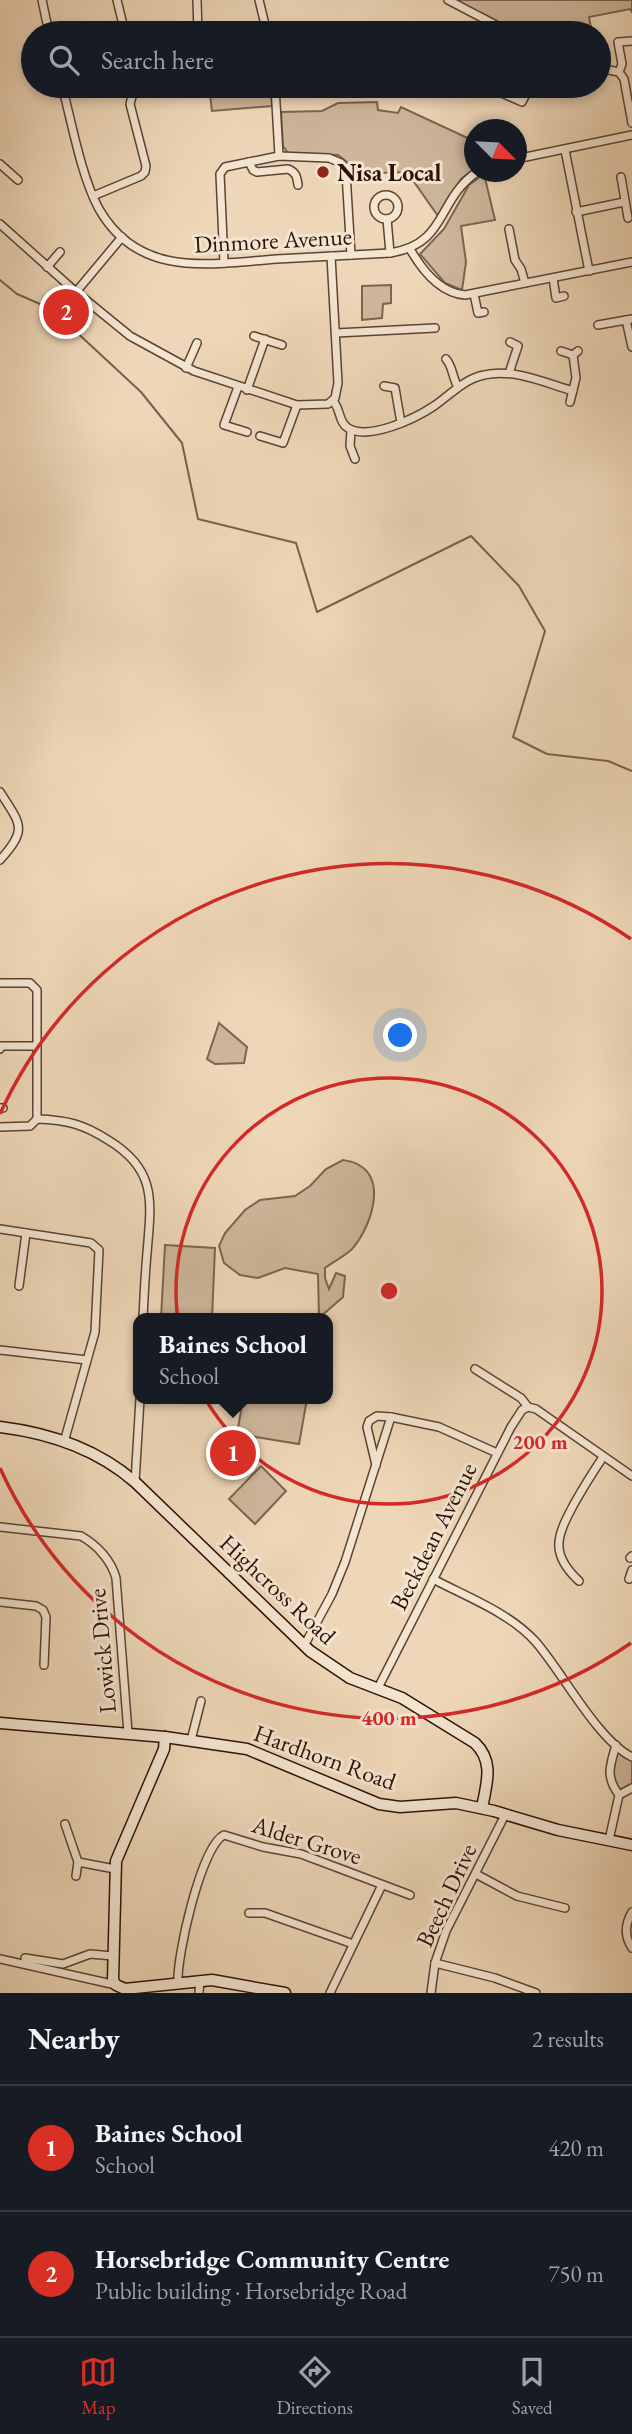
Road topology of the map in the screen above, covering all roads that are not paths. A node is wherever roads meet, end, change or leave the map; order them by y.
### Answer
1 (41, 0) edge
2 (117, 0) edge
3 (197, 0) edge
4 (259, 0) edge
5 (447, 0) edge
6 (46, 21) edge
7 (122, 21) edge
8 (198, 21) edge
9 (264, 21) edge
10 (488, 21) edge
11 (623, 32) dead end
12 (628, 41) edge
13 (611, 70) edge
14 (619, 72) junction
15 (65, 98) edge
16 (131, 98) edge
17 (276, 98) edge
18 (632, 124) edge
19 (632, 135) edge
20 (565, 150) junction
21 (279, 156) junction
22 (527, 157) edge
23 (249, 162) junction
24 (3, 167) edge
25 (257, 172) junction
26 (621, 177) dead end
27 (0, 178) edge
28 (18, 180) dead end
29 (258, 182) dead end
30 (464, 182) edge
31 (298, 185) dead end
32 (93, 196) junction
33 (624, 202) junction
34 (576, 212) junction
35 (628, 218) dead end
36 (387, 219) dead end
37 (0, 224) edge
38 (512, 232) dead end
39 (121, 237) junction
40 (410, 249) junction
41 (60, 252) dead end
42 (390, 253) junction
43 (351, 255) junction
44 (331, 256) junction
45 (632, 262) edge
46 (224, 263) junction
47 (47, 267) junction
48 (589, 271) junction
49 (553, 278) junction
50 (525, 283) junction
51 (76, 292) junction
52 (474, 294) junction
53 (564, 296) dead end
54 (484, 312) dead end
55 (421, 319) dead end
56 (629, 319) edge
57 (598, 325) dead end
58 (422, 328) junction
59 (435, 328) dead end
60 (336, 333) junction
61 (254, 336) dead end
62 (265, 339) junction
63 (510, 342) dead end
64 (197, 343) dead end
65 (528, 344) dead end
66 (282, 345) dead end
67 (518, 346) junction
68 (632, 347) edge
69 (561, 351) dead end
70 (446, 359) dead end
71 (186, 368) junction
72 (509, 373) junction
73 (384, 386) dead end
74 (237, 387) junction
75 (458, 387) junction
76 (247, 390) junction
77 (573, 391) junction
78 (333, 401) junction
79 (570, 402) dead end
80 (297, 405) junction
81 (401, 422) junction
82 (351, 430) junction
83 (247, 432) dead end
84 (260, 436) dead end
85 (355, 458) dead end
86 (0, 792) edge
87 (0, 860) edge
88 (0, 982) edge
89 (0, 1046) edge
90 (36, 1046) junction
91 (37, 1119) junction
92 (96, 1121) dead end
93 (0, 1126) edge
94 (89, 1128) junction
95 (0, 1229) edge
96 (26, 1233) junction
97 (19, 1286) dead end
98 (143, 1313) edge
99 (0, 1350) edge
100 (87, 1360) junction
101 (475, 1369) dead end
102 (140, 1404) edge
103 (528, 1407) junction
104 (391, 1417) junction
105 (0, 1427) edge
106 (64, 1441) junction
107 (497, 1453) junction
108 (603, 1457) junction
109 (376, 1466) junction
110 (632, 1476) edge
111 (135, 1482) junction
112 (0, 1527) edge
113 (632, 1570) edge
114 (433, 1579) junction
115 (629, 1579) dead end
116 (579, 1581) dead end
117 (0, 1602) edge
118 (304, 1646) junction
119 (33, 1655) dead end
120 (44, 1655) junction
121 (44, 1665) dead end
122 (379, 1688) junction
123 (197, 1704) dead end
124 (0, 1723) edge
125 (128, 1733) junction
126 (165, 1737) junction
127 (191, 1740) junction
128 (616, 1745) junction
129 (632, 1757) edge
130 (632, 1788) edge
131 (619, 1795) junction
132 (482, 1808) junction
133 (505, 1815) junction
134 (65, 1824) dead end
135 (609, 1840) junction
136 (632, 1845) edge
137 (78, 1862) junction
138 (115, 1869) junction
139 (475, 1874) junction
140 (76, 1876) dead end
141 (382, 1885) junction
142 (410, 1895) dead end
143 (565, 1908) dead end
144 (632, 1912) edge
145 (250, 1913) dead end
146 (353, 1944) junction
147 (632, 1948) edge
148 (113, 1956) junction
149 (25, 1958) dead end
150 (0, 1959) edge
151 (435, 1963) junction
152 (200, 1980) junction
153 (178, 1984) junction
154 (116, 1985) junction
155 (199, 1993) edge
156 (285, 1993) edge
157 (330, 1993) edge
158 (431, 1993) edge
159 (536, 1993) edge

1 - 6 street
2 - 7 street
3 - 8 street
4 - 9 street
5 - 10 street
11 - 12 street
12 - 14 street
13 - 14 street
14 - 18 street
15 - 32 street, Dinmore Avenue
16 - 32 street
17 - 21 street
19 - 20 street
20 - 22 street
20 - 34 street
21 - 23 street
21 - 43 street
23 - 25 street
23 - 46 street
24 - 27 street
24 - 28 street
25 - 29 street
25 - 31 street
26 - 33 street
30 - 40 street
32 - 39 street, Dinmore Avenue
33 - 34 street
33 - 35 street
34 - 48 street
36 - 42 street
37 - 47 street
38 - 50 street
39 - 46 street, Dinmore Avenue
39 - 51 street
40 - 42 street, Dinmore Avenue
40 - 52 street
41 - 47 street
42 - 43 street, Dinmore Avenue
43 - 44 street, Dinmore Avenue
44 - 46 street, Dinmore Avenue
44 - 60 street
45 - 48 street
47 - 51 street
48 - 49 street
49 - 50 street
49 - 53 street
50 - 52 street
51 - 71 street
52 - 54 street
55 - 58 street
56 - 57 street
56 - 68 street
58 - 59 street
58 - 60 street
60 - 78 street
61 - 62 street
62 - 66 street
62 - 76 street
63 - 67 street
64 - 71 street
65 - 67 street
67 - 72 street
69 - 77 street
70 - 75 street
71 - 74 street
72 - 75 street
72 - 77 street
73 - 81 street
74 - 76 street
74 - 83 street
75 - 81 street
76 - 80 street
77 - 79 street
78 - 80 street
78 - 82 street
80 - 84 street
81 - 82 street
82 - 85 street
86 - 87 street
88 - 90 street
89 - 90 street
90 - 91 street
91 - 93 street
91 - 94 street
92 - 94 street
94 - 98 street
95 - 96 street
96 - 97 street
96 - 100 street
99 - 100 street
100 - 106 street
101 - 103 street
102 - 111 street
103 - 107 street, Beckdean Avenue
103 - 108 street
104 - 107 street
104 - 109 street
104 - 109 street
105 - 106 street, Highcross Road
106 - 111 street, Highcross Road
107 - 114 street, Beckdean Avenue
108 - 110 street
108 - 116 street
109 - 118 street
111 - 118 street, Highcross Road
112 - 125 street, Lowick Drive
113 - 115 street
114 - 122 street, Beckdean Avenue
114 - 128 street
117 - 120 street
118 - 122 street, Highcross Road
119 - 120 street
120 - 121 street
122 - 132 street, Highcross Road
123 - 127 street
124 - 125 street, Hardhorn Road
125 - 126 street, Hardhorn Road
126 - 127 street, Hardhorn Road
126 - 138 street
127 - 132 street, Hardhorn Road
128 - 129 street
128 - 131 street
130 - 131 street
131 - 135 street
132 - 133 street, Hardhorn Road
133 - 135 street, Hardhorn Road
133 - 139 street, Beech Drive
134 - 137 street
135 - 136 street, Hardhorn Road
137 - 138 street
137 - 140 street
138 - 148 street
139 - 143 street
139 - 151 street, Beech Drive
141 - 142 street, Alder Grove
141 - 146 street
141 - 153 street, Alder Grove
144 - 147 street
145 - 146 street
146 - 157 street
148 - 149 street
148 - 154 street
150 - 154 street
151 - 158 street, Beech Drive
151 - 159 street
152 - 153 street
152 - 155 street
152 - 156 street
153 - 154 street

